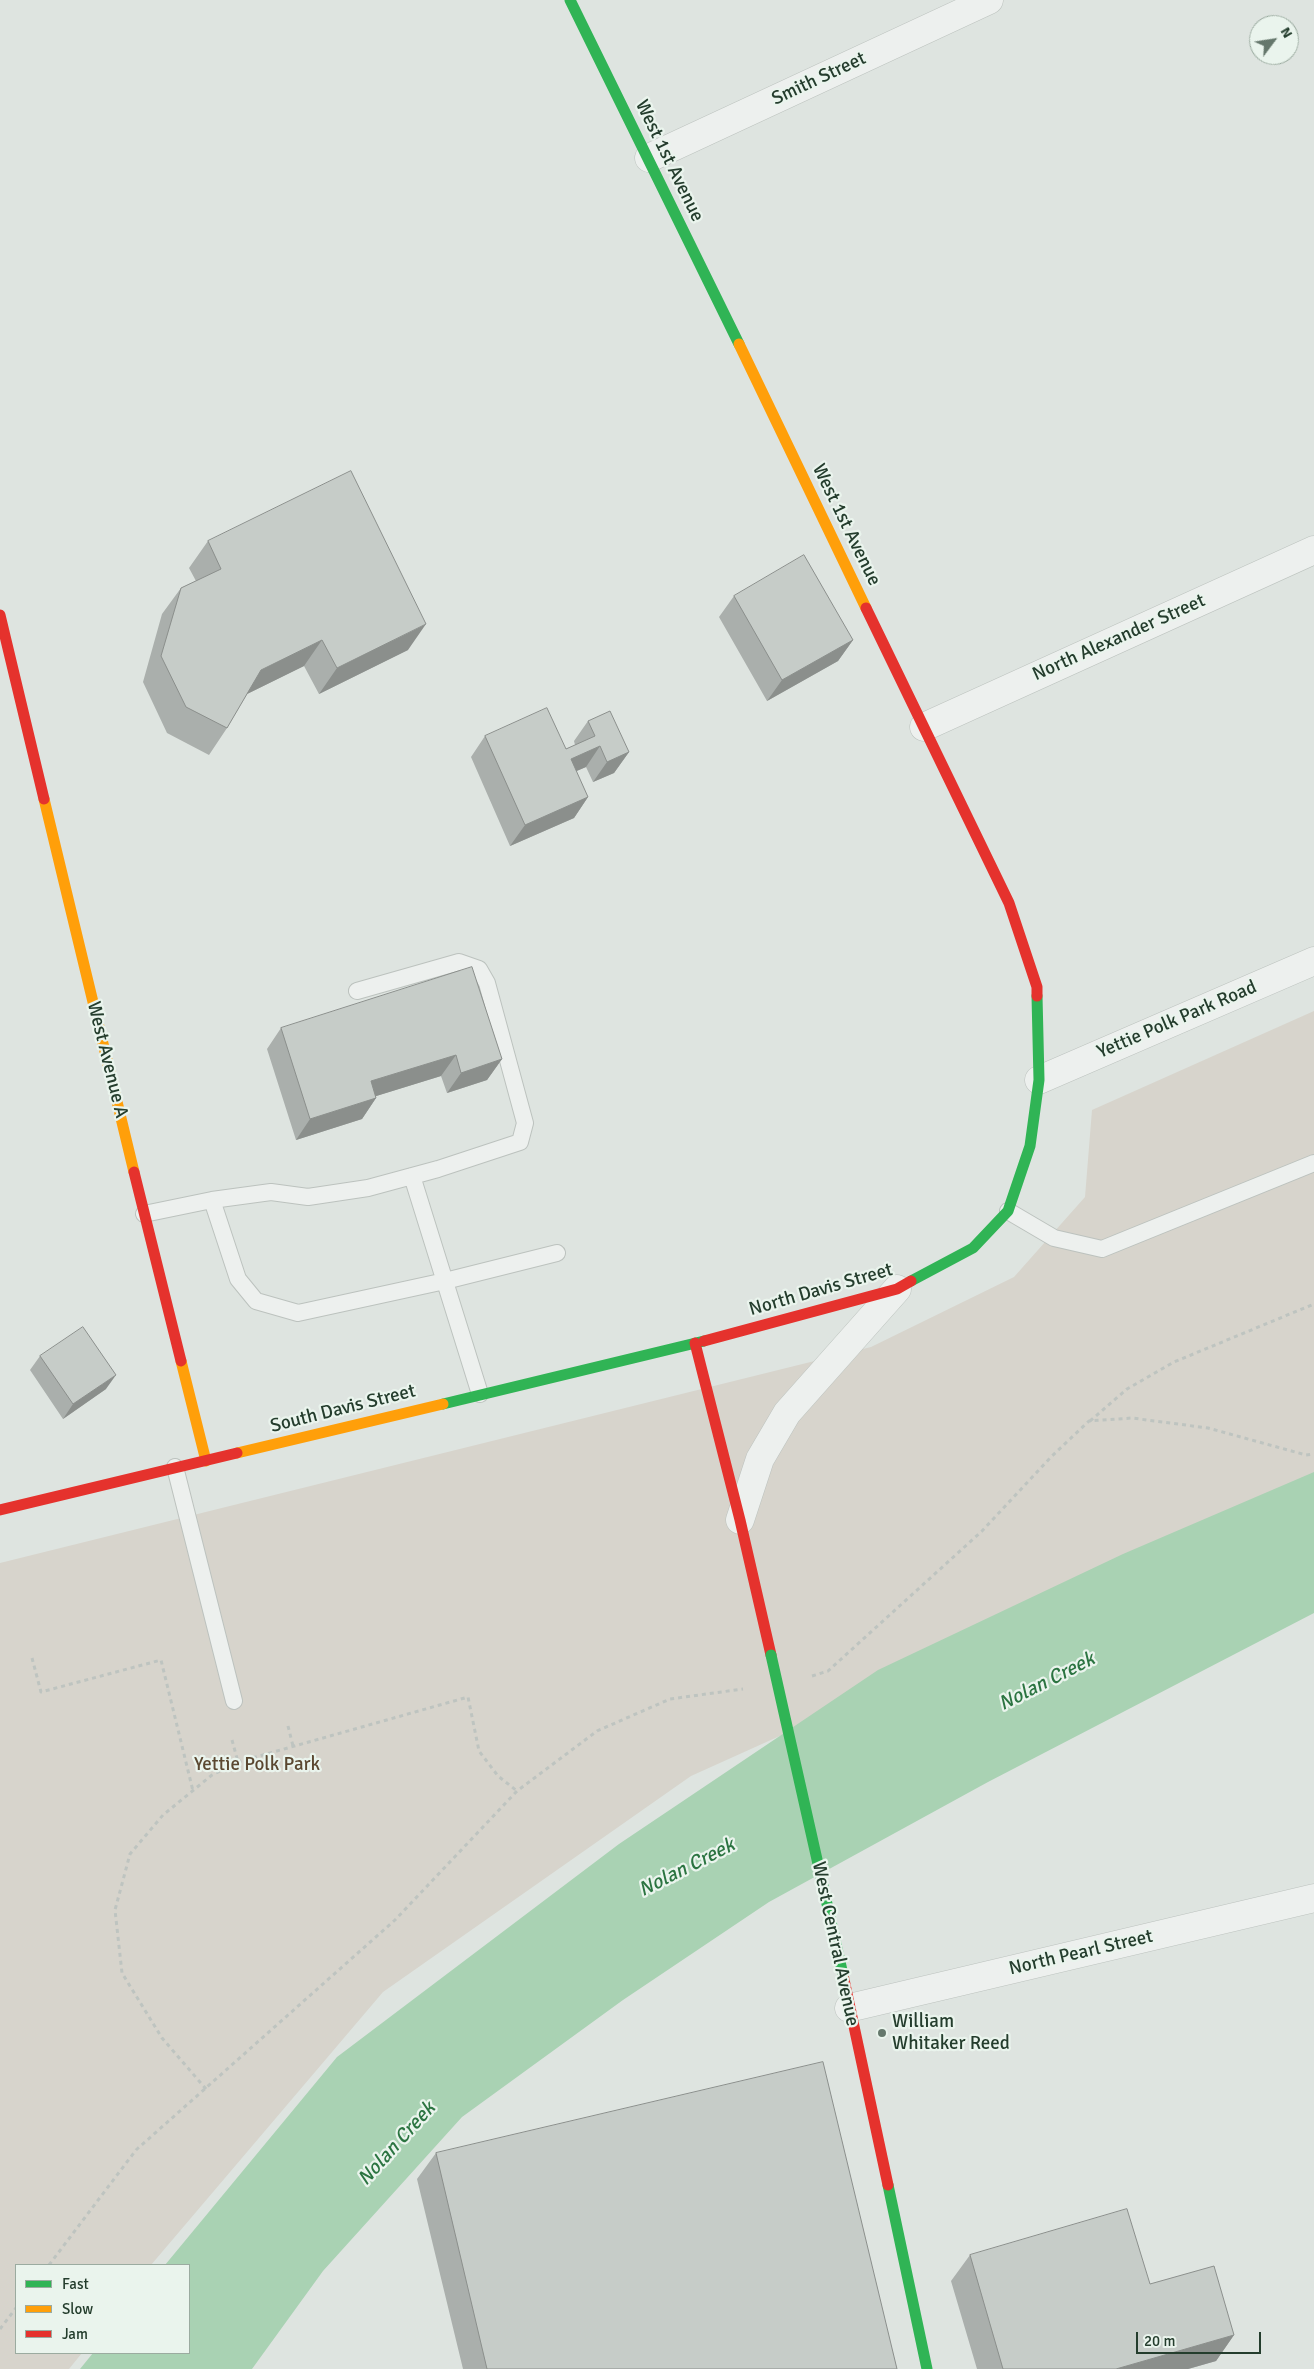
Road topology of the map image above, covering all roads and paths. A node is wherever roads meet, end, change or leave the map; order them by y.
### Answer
1 (570, 0) edge
2 (989, 0) edge
3 (649, 158) junction
4 (1314, 550) edge
5 (0, 615) edge
6 (5, 659) edge
7 (924, 727) junction
8 (1314, 961) edge
9 (357, 991) dead end
10 (1039, 1080) junction
11 (1314, 1163) edge
12 (412, 1176) junction
13 (212, 1200) junction
14 (1008, 1210) junction
15 (144, 1214) junction
16 (557, 1253) dead end
17 (445, 1281) junction
18 (896, 1289) junction
19 (1314, 1304) edge
20 (695, 1343) junction
21 (480, 1394) junction
22 (1089, 1421) junction
23 (1314, 1454) edge
24 (206, 1460) junction
25 (175, 1467) junction
26 (0, 1510) edge
27 (740, 1520) junction
28 (32, 1658) dead end
29 (803, 1679) dead end
30 (751, 1688) dead end
31 (234, 1701) dead end
32 (288, 1726) dead end
33 (232, 1740) dead end
34 (293, 1746) junction
35 (238, 1762) junction
36 (517, 1790) junction
37 (193, 1791) junction
38 (1314, 1898) edge
39 (848, 2008) junction
40 (206, 2089) junction
41 (50, 2264) edge
42 (15, 2309) edge
43 (0, 2330) edge
44 (928, 2369) edge

1 - 3 street, West 1st Avenue
2 - 3 street, Smith Street
3 - 7 street, West 1st Avenue
4 - 7 street, North Alexander Street
5 - 6 street, West Avenue A
6 - 15 street, West Avenue A
7 - 10 street, West 1st Avenue
8 - 10 street, Yettie Polk Park Road
9 - 12 lane
10 - 14 street, North Davis Street
11 - 14 lane
12 - 13 lane
12 - 17 lane
13 - 15 lane
13 - 17 lane
14 - 18 street, North Davis Street
15 - 24 street, West Avenue A
16 - 17 lane
17 - 21 lane
18 - 20 street, North Davis Street
18 - 27 street
19 - 22 path
20 - 21 street, South Davis Street
20 - 27 street, West Central Avenue
21 - 24 street, South Davis Street
22 - 23 path
22 - 29 path
24 - 25 street, South Davis Street
25 - 26 street, South Davis Street
25 - 31 lane
27 - 39 street, West Central Avenue, bridge
28 - 37 path
30 - 36 path
32 - 34 path
33 - 35 path
34 - 35 path
34 - 36 path
35 - 37 path
36 - 40 path
37 - 40 path
38 - 39 street, North Pearl Street
39 - 44 street, West Central Avenue
40 - 41 path
42 - 43 path

